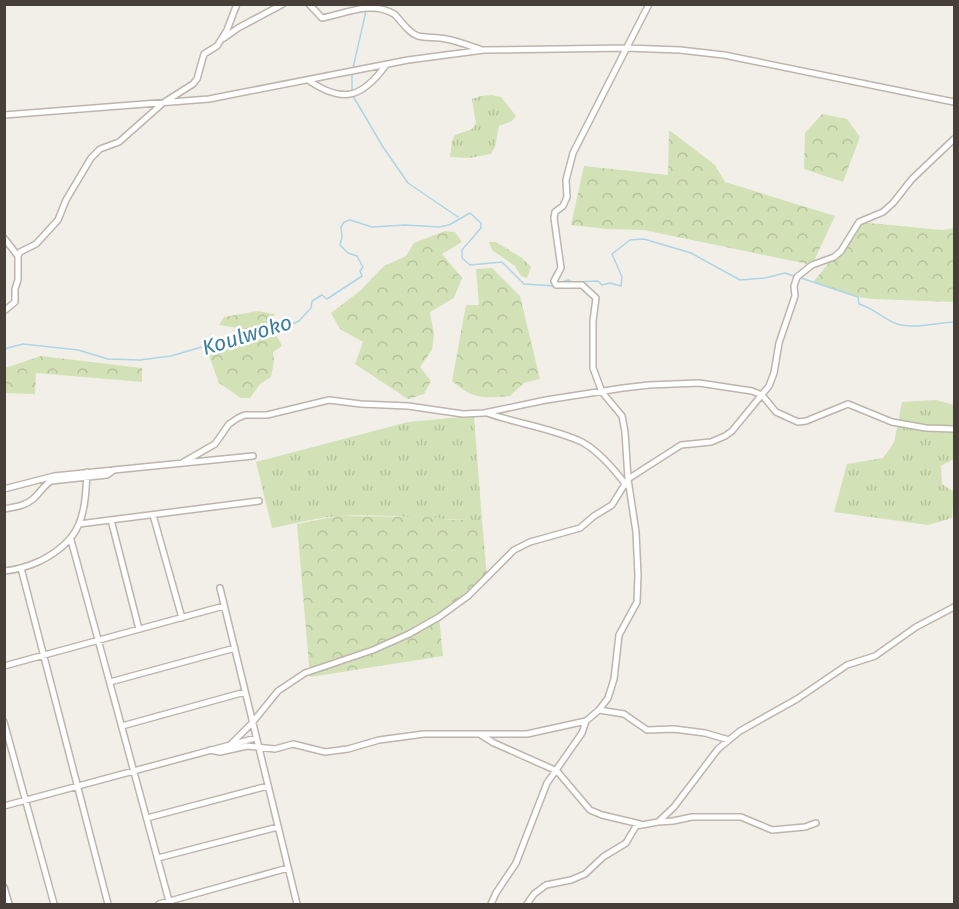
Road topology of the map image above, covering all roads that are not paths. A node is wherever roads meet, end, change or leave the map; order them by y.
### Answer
1 (237, 4) edge
2 (282, 4) edge
3 (309, 4) edge
4 (649, 4) edge
5 (220, 41) junction
6 (626, 48) junction
7 (484, 50) junction
8 (386, 65) junction
9 (308, 80) junction
10 (954, 102) edge
11 (163, 103) junction
12 (4, 114) edge
13 (954, 139) edge
14 (4, 238) edge
15 (18, 256) junction
16 (4, 311) edge
17 (602, 392) junction
18 (762, 395) junction
19 (484, 413) junction
20 (954, 429) edge
21 (252, 456) dead end
22 (182, 463) junction
23 (87, 475) junction
24 (627, 482) junction
25 (4, 489) edge
26 (259, 501) dead end
27 (4, 509) edge
28 (153, 515) junction
29 (111, 520) junction
30 (79, 524) junction
31 (71, 540) junction
32 (21, 568) junction
33 (4, 571) edge
34 (220, 588) dead end
35 (224, 606) junction
36 (954, 607) edge
37 (182, 618) junction
38 (139, 629) junction
39 (99, 641) junction
40 (235, 648) junction
41 (45, 655) junction
42 (4, 666) edge
43 (110, 682) junction
44 (245, 692) junction
45 (599, 710) junction
46 (586, 721) junction
47 (4, 722) edge
48 (252, 722) junction
49 (122, 726) junction
50 (481, 735) junction
51 (256, 738) junction
52 (729, 740) junction
53 (231, 744) junction
54 (259, 748) junction
55 (210, 750) junction
56 (220, 752) junction
57 (555, 770) junction
58 (134, 771) junction
59 (78, 786) junction
60 (268, 786) junction
61 (26, 800) junction
62 (4, 806) edge
63 (147, 818) junction
64 (658, 822) junction
65 (816, 823) dead end
66 (640, 824) junction
67 (278, 827) junction
68 (158, 858) junction
69 (288, 868) junction
70 (4, 887) edge
71 (169, 902) junction
72 (9, 904) edge
73 (54, 904) edge
74 (108, 904) edge
75 (159, 904) edge
76 (297, 904) edge
77 (491, 904) edge
78 (527, 904) edge

1 - 5 street
2 - 5 street
3 - 7 street
4 - 6 street
5 - 11 street
6 - 7 street
6 - 10 street
6 - 17 street
7 - 8 street
8 - 9 street
8 - 9 street
9 - 11 street
11 - 12 street
11 - 15 street
13 - 18 street
14 - 15 street
15 - 16 street
17 - 18 street
17 - 19 street
17 - 24 street
18 - 20 street
18 - 24 street
19 - 22 street
19 - 24 street
21 - 22 street
22 - 23 street
23 - 25 street
23 - 27 street
23 - 30 street
24 - 45 street
24 - 48 street
26 - 28 street
28 - 29 street
28 - 37 street
29 - 30 street
29 - 38 street
30 - 31 street
31 - 32 street
31 - 39 street
32 - 33 street
32 - 41 street
34 - 35 street
35 - 37 street
35 - 40 street
36 - 52 street
37 - 38 street
38 - 39 street
39 - 41 street
39 - 43 street
40 - 43 street
40 - 44 street
41 - 42 street
41 - 59 street
43 - 49 street
44 - 48 street
44 - 49 street
45 - 46 street
45 - 52 street
46 - 50 street
46 - 57 street
47 - 61 street
48 - 51 street
48 - 53 street
49 - 58 street
50 - 54 street
50 - 57 street
51 - 53 street
51 - 54 street
52 - 64 street
53 - 55 street
53 - 56 street
54 - 56 street
54 - 60 street
55 - 56 street
55 - 58 street
57 - 66 street
57 - 77 street
58 - 59 street
58 - 63 street
59 - 61 street
59 - 74 street
60 - 63 street
60 - 67 street
61 - 62 street
61 - 73 street
63 - 68 street
64 - 65 street
64 - 66 street
66 - 78 street
67 - 68 street
67 - 69 street
68 - 71 street
69 - 71 street
69 - 76 street
70 - 72 street
71 - 75 street

